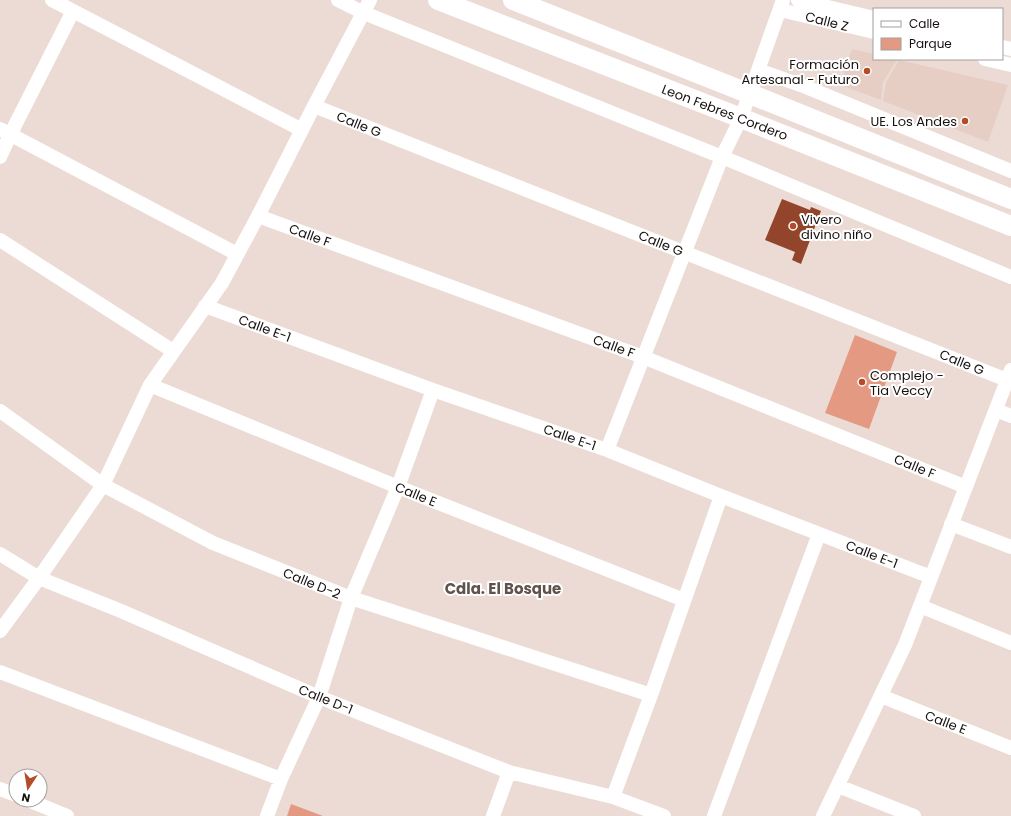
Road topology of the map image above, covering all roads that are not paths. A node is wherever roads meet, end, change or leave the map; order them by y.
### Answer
1 (52, 0) edge
2 (338, 0) edge
3 (370, 0) edge
4 (438, 0) edge
5 (513, 0) edge
6 (798, 0) edge
7 (781, 5) edge
8 (73, 11) junction
9 (364, 13) junction
10 (873, 18) edge
11 (873, 32) edge
12 (989, 60) edge
13 (1011, 65) edge
14 (758, 70) junction
15 (750, 94) junction
16 (314, 106) junction
17 (741, 118) junction
18 (302, 130) junction
19 (5, 132) edge
20 (0, 157) edge
21 (722, 157) junction
22 (1011, 171) edge
23 (1009, 197) edge
24 (258, 216) junction
25 (1011, 226) edge
26 (0, 240) edge
27 (684, 253) junction
28 (237, 254) junction
29 (1011, 277) edge
30 (205, 306) junction
31 (173, 351) junction
32 (643, 357) junction
33 (1009, 375) edge
34 (150, 385) junction
35 (433, 390) junction
36 (996, 410) junction
37 (0, 411) edge
38 (1011, 416) edge
39 (607, 450) junction
40 (103, 485) junction
41 (398, 487) junction
42 (966, 487) junction
43 (721, 496) junction
44 (952, 524) junction
45 (819, 534) junction
46 (1011, 547) edge
47 (0, 554) edge
48 (931, 576) junction
49 (39, 578) junction
50 (351, 598) junction
51 (684, 600) junction
52 (920, 606) junction
53 (0, 631) edge
54 (1011, 643) edge
55 (0, 672) edge
56 (651, 695) junction
57 (881, 696) junction
58 (319, 697) junction
59 (1011, 748) edge
60 (509, 772) junction
61 (281, 779) junction
62 (838, 786) junction
63 (613, 797) junction
64 (48, 808) edge
65 (67, 816) edge
66 (267, 816) edge
67 (493, 816) edge
68 (664, 816) edge
69 (714, 816) edge
70 (823, 816) edge
71 (914, 816) edge

1 - 8 street
2 - 9 street
3 - 9 street
4 - 17 street, Leon Febres Cordero
5 - 15 street, Leon Febres Cordero
6 - 10 street, Calle Z
7 - 11 street, Calle Z
7 - 14 street
8 - 18 street
8 - 19 street
9 - 16 street
9 - 21 street
12 - 13 street
14 - 15 street
14 - 22 street
15 - 17 street
15 - 23 street, Leon Febres Cordero
16 - 18 street
16 - 27 street, Calle G
17 - 21 street
17 - 25 street, Leon Febres Cordero
18 - 24 street
19 - 20 street
19 - 28 street
21 - 27 street
21 - 29 street
24 - 28 street
24 - 32 street, Calle F
26 - 31 street
27 - 32 street
27 - 33 street, Calle G
28 - 30 street
30 - 31 street
30 - 35 street, Calle E-1
31 - 34 street
32 - 39 street
32 - 42 street, Calle F
33 - 36 street
34 - 40 street
34 - 41 street, Calle E
35 - 39 street, Calle E-1
35 - 41 street
36 - 38 street
36 - 42 street
37 - 40 street, Calle D-2
39 - 43 street, Calle E-1
40 - 49 street
40 - 50 street, Calle D-2
41 - 50 street
41 - 51 street, Calle E
42 - 44 street
43 - 45 street, Calle E-1
43 - 51 street
44 - 46 street
44 - 48 street
45 - 48 street, Calle E-1
45 - 69 street
47 - 49 street, Calle D-1
48 - 52 street
49 - 53 street
49 - 58 street, Calle D-1
50 - 56 street, Calle D-2
50 - 58 street
51 - 56 street
52 - 54 street
52 - 57 street
55 - 61 street
56 - 63 street
57 - 59 street, Calle E
57 - 62 street
58 - 60 street, Calle D-1
58 - 61 street
60 - 63 street, Calle D-1
60 - 67 street
61 - 66 street
62 - 70 street
62 - 71 street
63 - 68 street, Calle D-1
64 - 65 street

